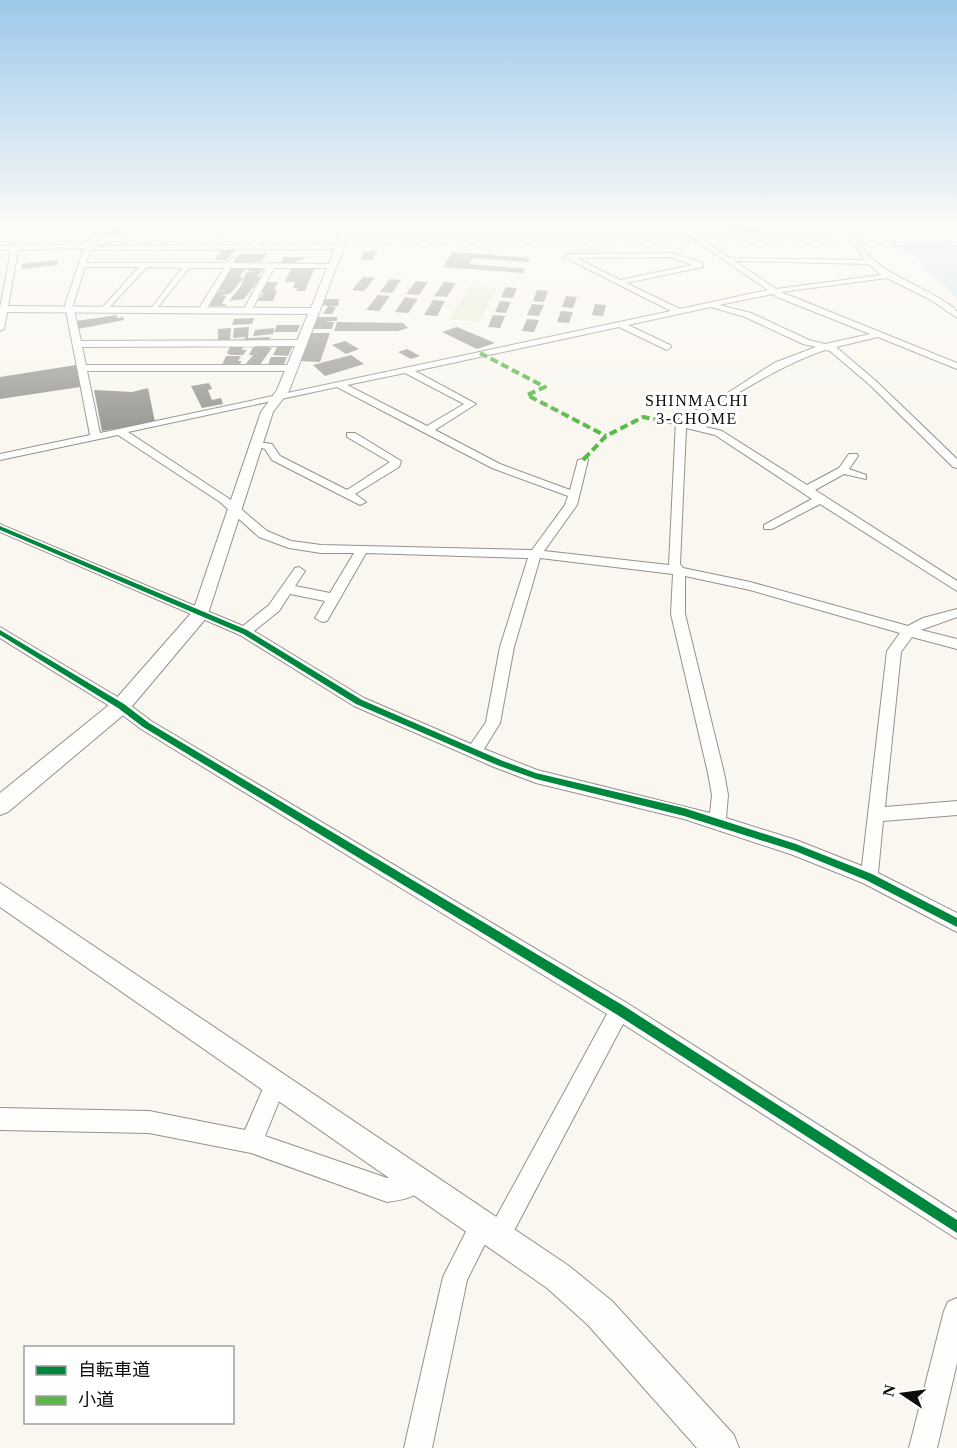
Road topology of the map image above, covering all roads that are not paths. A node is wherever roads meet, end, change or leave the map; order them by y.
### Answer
1 (5, 294) edge
2 (74, 294) edge
3 (120, 294) edge
4 (166, 294) edge
5 (212, 294) edge
6 (256, 294) edge
7 (321, 294) edge
8 (643, 294) edge
9 (761, 294) edge
10 (779, 294) edge
11 (924, 294) edge
12 (709, 304) junction
13 (2, 309) edge
14 (69, 310) junction
15 (105, 310) junction
16 (154, 310) junction
17 (202, 310) junction
18 (247, 311) junction
19 (314, 311) junction
20 (678, 311) junction
21 (957, 316) edge
22 (618, 323) junction
23 (0, 329) edge
24 (876, 335) junction
25 (301, 343) junction
26 (76, 344) junction
27 (667, 346) dead end
28 (828, 347) junction
29 (124, 355) junction
30 (148, 356) junction
31 (174, 356) junction
32 (198, 356) junction
33 (223, 356) junction
34 (246, 356) junction
35 (269, 356) junction
36 (957, 366) edge
37 (81, 368) junction
38 (291, 369) junction
39 (405, 369) junction
40 (338, 384) junction
41 (274, 400) junction
42 (681, 424) junction
43 (428, 430) junction
44 (121, 432) junction
45 (351, 435) dead end
46 (96, 437) junction
47 (258, 445) junction
48 (853, 456) dead end
49 (0, 457) edge
50 (583, 460) dead end
51 (957, 465) edge
52 (843, 470) junction
53 (862, 477) dead end
54 (807, 490) junction
55 (347, 494) junction
56 (574, 495) junction
57 (820, 499) junction
58 (360, 502) dead end
59 (236, 512) junction
60 (768, 527) dead end
61 (0, 528) edge
62 (362, 550) junction
63 (536, 554) junction
64 (299, 571) dead end
65 (679, 571) junction
66 (957, 586) edge
67 (286, 589) junction
68 (333, 598) junction
69 (201, 613) junction
70 (957, 613) edge
71 (322, 618) dead end
72 (0, 632) edge
73 (245, 632) junction
74 (907, 632) junction
75 (957, 644) edge
76 (121, 706) junction
77 (474, 752) junction
78 (0, 806) edge
79 (957, 808) edge
80 (876, 815) junction
81 (717, 821) junction
82 (869, 877) junction
83 (0, 894) edge
84 (957, 923) edge
85 (620, 1010) junction
86 (275, 1084) junction
87 (0, 1119) edge
88 (251, 1142) junction
89 (417, 1180) junction
90 (957, 1227) edge
91 (491, 1230) junction
92 (957, 1311) edge
93 (417, 1448) edge
94 (721, 1448) edge
95 (923, 1448) edge

1 - 13 street
2 - 14 street
3 - 15 street
4 - 16 street
5 - 17 street
6 - 18 street
7 - 19 street
8 - 20 street
9 - 12 street
10 - 24 street
11 - 21 street
12 - 20 street
12 - 28 street
13 - 14 street
13 - 23 street
14 - 15 street
14 - 26 street
15 - 16 street
16 - 17 street
17 - 18 street
18 - 19 street
19 - 25 street
20 - 22 street
22 - 27 street
22 - 39 street
24 - 28 street
24 - 36 street
25 - 35 street
25 - 38 street
26 - 29 street
26 - 37 street
28 - 42 street
28 - 51 street
29 - 30 street
29 - 30 street
29 - 37 street
30 - 31 street
30 - 31 street
31 - 32 street
31 - 32 street
32 - 33 street
32 - 33 street
33 - 34 street
33 - 34 street
34 - 35 street
34 - 35 street
35 - 38 street
37 - 46 street
38 - 41 street
39 - 40 street
39 - 43 street
40 - 41 street
40 - 43 street
41 - 44 street
41 - 47 street
42 - 54 street
42 - 65 street
43 - 56 street
44 - 46 street
44 - 59 street
45 - 55 street
46 - 49 street
47 - 55 street
47 - 59 street
48 - 52 street
50 - 56 street
52 - 53 street
52 - 54 street
54 - 57 street
55 - 58 street
56 - 63 street
57 - 60 street
57 - 66 street
59 - 62 street
59 - 69 street
61 - 69 street
62 - 63 street
62 - 68 street
63 - 65 street
63 - 77 street
64 - 67 street
65 - 74 street
65 - 81 street
67 - 68 street
67 - 73 street
68 - 71 street
69 - 73 street
69 - 76 street
70 - 74 street
72 - 76 street
73 - 77 street
74 - 75 street
74 - 80 street
76 - 78 street
76 - 85 street
77 - 81 street
79 - 80 street
80 - 82 street
81 - 82 street
82 - 84 street
83 - 86 street
85 - 90 street
85 - 91 street
86 - 88 street
86 - 89 street
87 - 88 street
88 - 89 street
89 - 91 street
91 - 93 street
91 - 94 street
92 - 95 street

